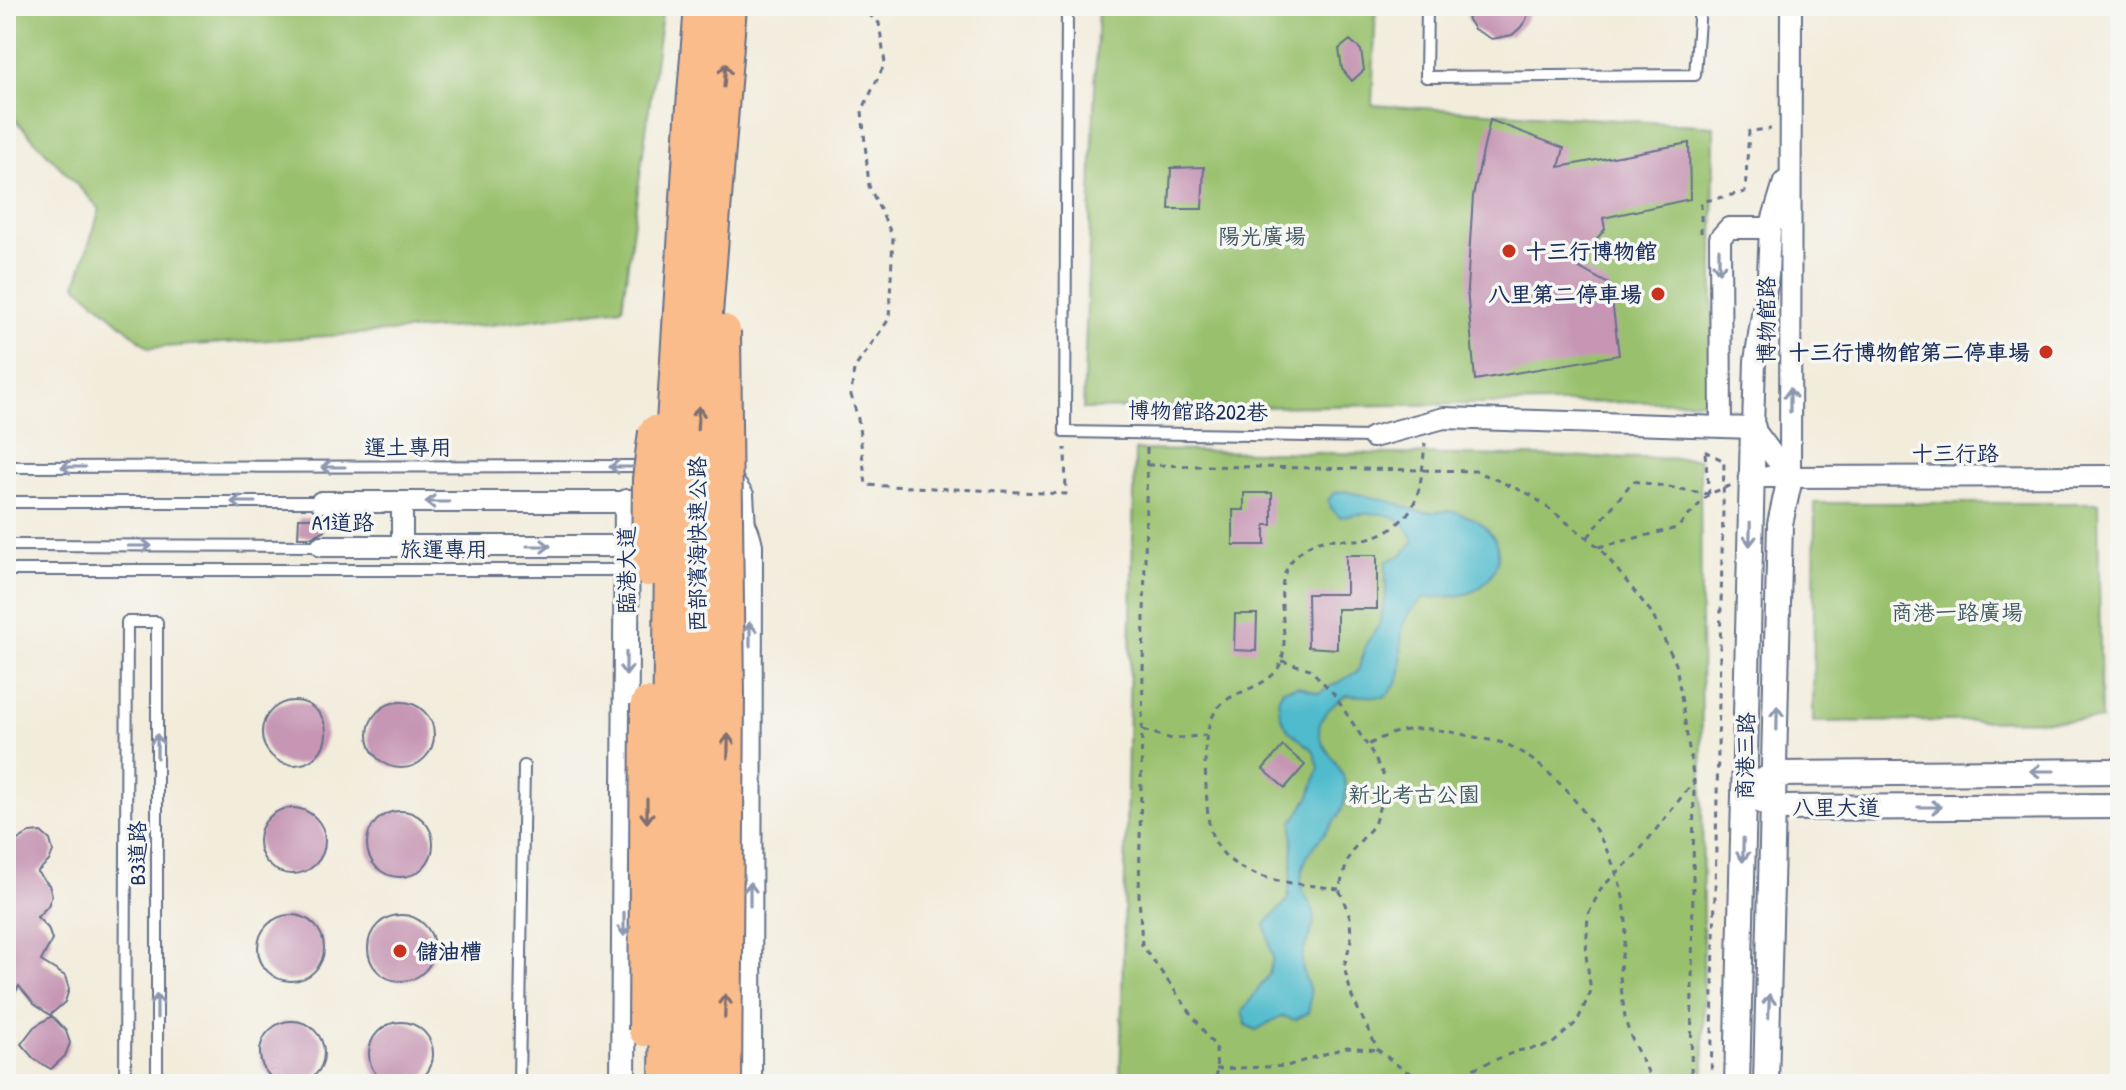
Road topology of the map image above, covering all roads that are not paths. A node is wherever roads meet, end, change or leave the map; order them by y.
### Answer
1 (701, 6) edge
2 (730, 6) edge
3 (1067, 6) edge
4 (1427, 6) edge
5 (1700, 6) edge
6 (1791, 6) edge
7 (706, 121) junction
8 (1790, 163) junction
9 (1770, 228) junction
10 (1721, 427) junction
11 (1753, 428) junction
12 (1373, 437) joint
13 (6, 467) edge
14 (2120, 476) edge
15 (1752, 477) junction
16 (1790, 478) junction
17 (685, 501) junction
18 (6, 502) edge
19 (321, 502) joint
20 (402, 502) junction
21 (627, 502) junction
22 (6, 545) edge
23 (750, 545) junction
24 (321, 546) joint
25 (402, 546) junction
26 (680, 546) junction
27 (627, 558) junction
28 (6, 570) edge
29 (679, 571) junction
30 (524, 766) dead end
31 (2120, 771) edge
32 (1776, 774) junction
33 (1744, 791) junction
34 (2120, 806) edge
35 (1775, 808) junction
36 (125, 1084) edge
37 (157, 1084) edge
38 (519, 1084) edge
39 (623, 1084) edge
40 (645, 1084) edge
41 (666, 1084) edge
42 (675, 1084) edge
43 (687, 1084) edge
44 (697, 1084) edge
45 (725, 1084) edge
46 (749, 1084) edge
47 (1737, 1084) edge
48 (1766, 1084) edge

1 - 7 highway, 西部濱海快速公路, bridge
7 -> 2 highway, 西部濱海快速公路, bridge
3 - 12 lane, 博物館路202巷
4 - 5 lane
6 - 8 street, 博物館路
7 -> 40 highway, bridge
7 - 41 highway, 西部濱海快速公路, bridge
44 -> 7 highway, 西部濱海快速公路, bridge
45 -> 7 highway, bridge
8 - 9 street, 博物館路
16 -> 8 street, 博物館路
9 -> 10 street
9 - 11 street, 博物館路
10 - 11 street, 博物館路202巷
10 - 12 street, 博物館路202巷
11 - 15 street, 商港三路
11 - 16 street
23 -> 13 lane, 運土專用
14 - 16 street, 十三行路
15 - 16 street, 十三行路
15 -> 33 street, 商港三路
32 -> 16 street, 商港三路
17 - 21 street, 臨港大道
17 - 23 street, 臨港大道
17 - 26 street
17 - 43 street
19 -> 18 lane, A1道路
19 - 20 street, A1道路
21 -> 20 street, A1道路
20 - 25 street
21 - 27 street, 臨港大道
22 -> 24 lane, A1道路
46 -> 23 street
24 - 25 street, A1道路
25 -> 27 street, A1道路
26 - 27 street, A1道路
26 - 29 street
27 - 28 lane, 旅運專用
27 - 29 lane, 旅運專用
27 -> 39 street, 臨港大道
29 - 42 street
30 - 38 lane
31 -> 32 street, 八里大道
32 - 33 street, 八里大道
32 - 35 street, 商港三路
33 - 35 street, 八里大道
33 -> 47 street, 商港三路
35 -> 34 street, 八里大道
48 -> 35 street, 商港三路
37 -> 36 lane, B3道路

